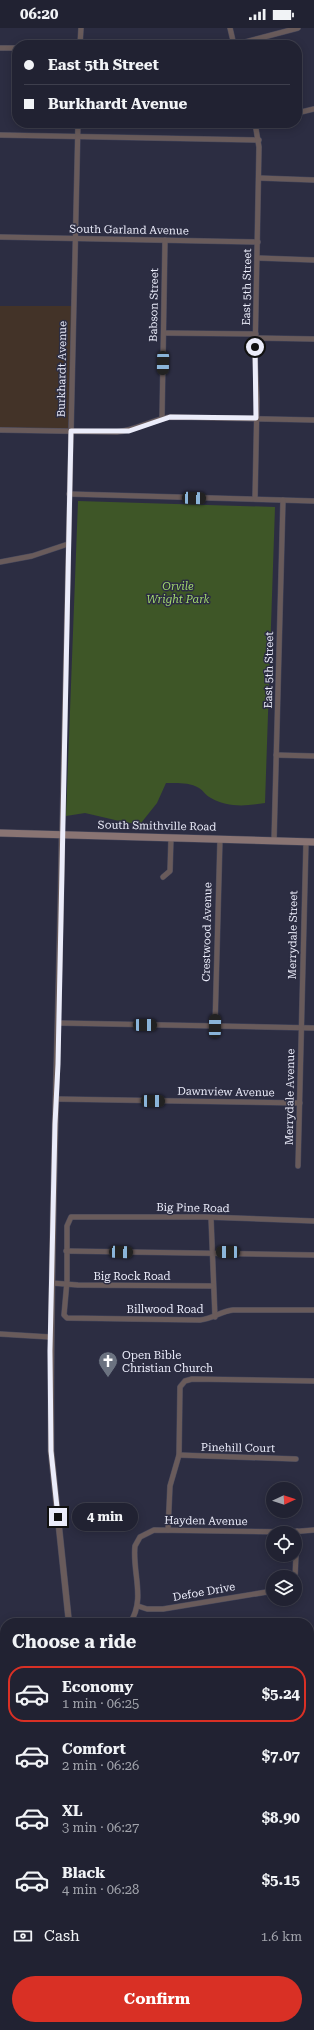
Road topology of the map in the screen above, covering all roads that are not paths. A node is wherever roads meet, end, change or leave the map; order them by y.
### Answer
1 (81, 28) edge
2 (230, 28) edge
3 (298, 28) edge
4 (80, 40) edge
5 (233, 40) edge
6 (253, 40) edge
7 (0, 48) edge
8 (12, 48) edge
9 (314, 109) edge
10 (302, 113) edge
11 (78, 128) edge
12 (256, 128) edge
13 (0, 135) edge
14 (78, 136) junction
15 (258, 140) junction
16 (259, 178) junction
17 (314, 180) edge
18 (0, 237) edge
19 (75, 238) junction
20 (165, 240) junction
21 (258, 242) junction
22 (258, 258) junction
23 (314, 260) edge
24 (164, 332) junction
25 (256, 336) junction
26 (314, 339) edge
27 (162, 418) junction
28 (256, 418) junction
29 (314, 420) edge
30 (0, 430) edge
31 (71, 431) junction
32 (69, 494) junction
33 (255, 499) junction
34 (283, 500) junction
35 (314, 501) edge
36 (68, 544) junction
37 (0, 562) edge
38 (276, 755) junction
39 (314, 756) edge
40 (0, 833) edge
41 (62, 835) junction
42 (171, 838) junction
43 (220, 839) junction
44 (274, 841) junction
45 (306, 842) junction
46 (314, 842) edge
47 (163, 877) dead end
48 (59, 1023) junction
49 (215, 1026) junction
50 (301, 1028) junction
51 (314, 1028) edge
52 (56, 1099) junction
53 (300, 1103) junction
54 (298, 1166) dead end
55 (211, 1218) junction
56 (314, 1220) edge
57 (66, 1250) junction
58 (212, 1252) junction
59 (314, 1254) edge
60 (52, 1283) junction
61 (67, 1285) junction
62 (213, 1286) junction
63 (314, 1310) edge
64 (215, 1317) junction
65 (0, 1334) edge
66 (50, 1337) junction
67 (314, 1381) edge
68 (179, 1455) junction
69 (296, 1459) dead end
70 (168, 1530) junction
71 (314, 1530) edge
72 (266, 1531) edge
73 (302, 1531) edge
74 (266, 1592) edge
75 (138, 1606) junction
76 (68, 1618) edge
77 (132, 1618) edge

1 - 4 street
2 - 5 street
3 - 6 street
7 - 8 street
9 - 10 street
11 - 14 street, Burkhardt Avenue
12 - 15 street, East 5th Street
13 - 14 street
14 - 15 street
14 - 19 street, Burkhardt Avenue
15 - 16 street, East 5th Street
16 - 17 street
16 - 21 street, East 5th Street
18 - 19 street, South Garland Avenue
19 - 20 street, South Garland Avenue
19 - 31 street, Burkhardt Avenue
20 - 21 street, South Garland Avenue
20 - 24 street, Babson Street
21 - 22 street, East 5th Street
22 - 23 street
22 - 25 street, East 5th Street
24 - 25 street
24 - 27 street, Babson Street
25 - 26 street
25 - 28 street, East 5th Street
27 - 28 street
27 - 31 street
28 - 29 street
28 - 33 street, East 5th Street
30 - 31 street
31 - 32 street, Burkhardt Avenue
32 - 33 street
32 - 36 street, Burkhardt Avenue
33 - 34 street
34 - 35 street
34 - 38 street, East 5th Street
36 - 37 street
36 - 41 street, Burkhardt Avenue
38 - 39 street
38 - 44 street, East 5th Street
40 - 41 main road, South Smithville Road
41 - 42 main road, South Smithville Road
41 - 48 street, Burkhardt Avenue
42 - 43 main road, South Smithville Road
42 - 47 street
43 - 44 main road, South Smithville Road
43 - 49 street, Crestwood Avenue
44 - 45 main road, South Smithville Road
45 - 46 main road, South Smithville Road
45 - 50 street, Merrydale Street
48 - 49 street
48 - 52 street, Burkhardt Avenue
49 - 50 street
50 - 51 street
50 - 53 street, Merrydale Avenue
52 - 53 street, Dawnview Avenue
52 - 60 street, Burkhardt Avenue
53 - 54 street, Merrydale Avenue
55 - 56 street, Big Pine Road
55 - 57 street, Big Pine Road
55 - 58 street
57 - 58 street
57 - 61 street
58 - 59 street
58 - 62 street
60 - 61 street, Big Rock Road
60 - 66 street, Burkhardt Avenue
61 - 62 street, Big Rock Road
61 - 64 street, Billwood Road
62 - 64 street
63 - 64 street, Billwood Road
65 - 66 street
66 - 76 street, Burkhardt Avenue
67 - 68 street
68 - 69 street, Pinehill Court
68 - 70 street
70 - 72 street, Hayden Avenue
70 - 75 street, Hayden Avenue
71 - 73 street, Hayden Avenue
74 - 75 street, Defoe Drive
75 - 77 street, Hayden Avenue

